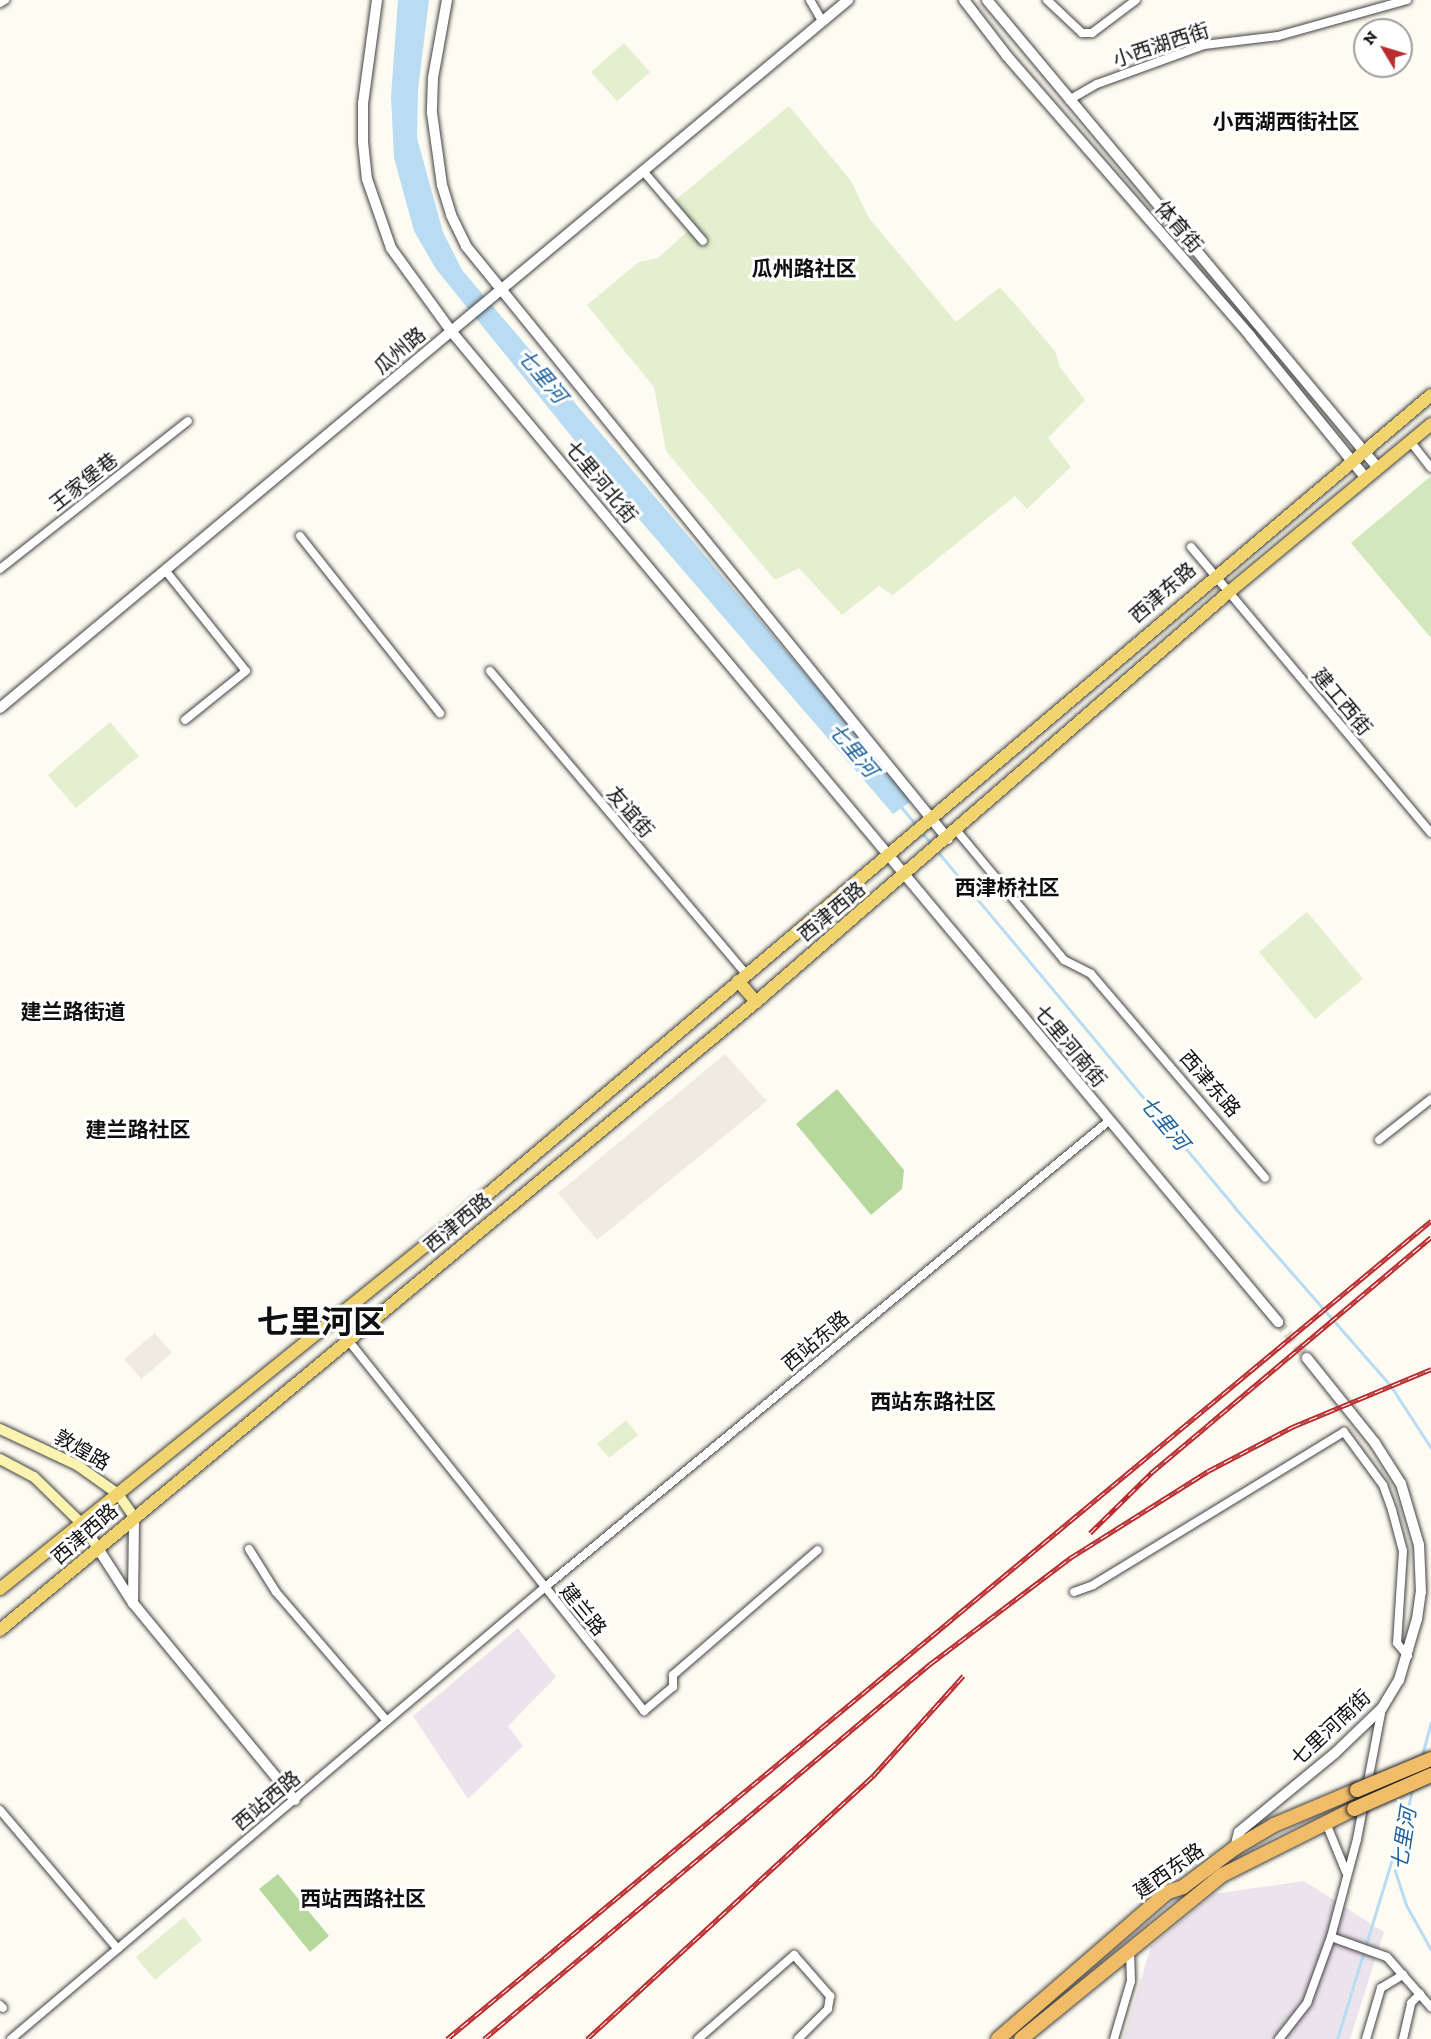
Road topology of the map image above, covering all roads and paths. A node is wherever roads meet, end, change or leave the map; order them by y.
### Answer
1 (5, 0) edge
2 (377, 0) edge
3 (447, 0) edge
4 (810, 0) edge
5 (848, 0) edge
6 (964, 0) edge
7 (987, 0) edge
8 (1047, 0) edge
9 (1136, 0) edge
10 (1407, 0) edge
11 (0, 3) edge
12 (822, 21) junction
13 (1069, 100) junction
14 (643, 171) junction
15 (703, 241) dead end
16 (501, 290) junction
17 (452, 331) junction
18 (1431, 395) edge
19 (188, 421) dead end
20 (1431, 424) edge
21 (1410, 441) junction
22 (1364, 450) junction
23 (1351, 461) junction
24 (1378, 468) junction
25 (1431, 468) edge
26 (1364, 479) junction
27 (300, 536) dead end
28 (1191, 547) dead end
29 (0, 569) edge
30 (165, 570) junction
31 (1214, 574) junction
32 (1229, 592) junction
33 (490, 671) dead end
34 (0, 708) edge
35 (440, 713) dead end
36 (185, 720) dead end
37 (929, 822) junction
38 (1431, 833) edge
39 (949, 838) junction
40 (888, 857) junction
41 (903, 877) junction
42 (742, 977) junction
43 (756, 1002) junction
44 (1431, 1099) edge
45 (1110, 1120) junction
46 (1379, 1140) dead end
47 (1265, 1178) dead end
48 (1278, 1322) tunnel mouth
49 (348, 1340) junction
50 (1307, 1358) tunnel mouth
51 (0, 1429) edge
52 (0, 1459) edge
53 (118, 1494) junction
54 (134, 1517) junction
55 (81, 1523) junction
56 (249, 1549) dead end
57 (99, 1550) junction
58 (818, 1550) dead end
59 (544, 1588) junction
60 (0, 1589) edge
61 (1074, 1592) dead end
62 (133, 1603) junction
63 (0, 1630) edge
64 (1408, 1656) junction
65 (1382, 1708) junction
66 (387, 1721) junction
67 (1431, 1759) edge
68 (1431, 1775) edge
69 (295, 1800) junction
70 (0, 1810) edge
71 (1326, 1823) junction
72 (1235, 1848) junction
73 (1347, 1873) junction
74 (1335, 1938) junction
75 (118, 1948) junction
76 (1130, 1949) junction
77 (1403, 1975) junction
78 (1420, 1994) junction
79 (1431, 2007) edge
80 (10, 2039) edge
81 (698, 2039) edge
82 (798, 2039) edge
83 (998, 2039) edge
84 (1021, 2039) edge
85 (1114, 2039) edge
86 (1280, 2039) edge
87 (1366, 2039) edge
88 (1403, 2039) edge

1 - 11 street
2 - 17 street, 七里河北街
3 - 16 street
4 - 12 street
5 - 12 street, 瓜州路
6 - 23 street, 体育街
7 - 13 street, 体育街
8 - 9 street
10 - 13 street, 小西湖西街
12 - 14 street, 瓜州路
13 - 22 street, 体育街
14 - 15 street
14 - 16 street, 瓜州路
16 - 17 street, 瓜州路
16 - 37 street
17 - 30 street, 瓜州路
17 - 40 street, 七里河北街
18 - 22 main road, 西津东路
19 - 29 street, 王家堡巷
20 - 21 main road
21 - 24 main road
21 - 25 street
22 - 23 main road, 西津东路
22 - 24 street, 体育街
23 - 26 street, 体育街
23 - 31 main road, 西津东路
24 - 26 main road
26 - 32 main road
27 - 35 street
28 - 31 street, 建工西街
30 - 34 street, 瓜州路
30 - 36 street
31 - 32 street, 建工西街
31 - 37 main road, 西津东路
32 - 38 street, 建工西街
32 - 39 main road
33 - 42 street, 友谊街
37 - 39 street
37 - 40 main road, 西津西路
39 - 41 main road, 西津西路
39 - 47 street, 西津东路
40 - 41 street, 七里河北街
40 - 42 main road, 西津西路
41 - 43 main road, 西津西路
41 - 45 street, 七里河南街
42 - 43 main road
42 - 53 main road, 西津西路
43 - 49 main road, 西津西路
44 - 46 street
45 - 48 street, 七里河南街
45 - 59 street, 西站东路
49 - 54 main road, 西津西路
49 - 59 street, 建兰路
50 - 64 street, 七里河南街
51 - 53 main road, 敦煌路
52 - 55 main road
53 - 54 main road, 敦煌路
53 - 55 main road, 西津西路
54 - 57 main road, 西津西路
54 - 62 street
55 - 57 main road
55 - 60 main road, 西津西路
56 - 66 street
57 - 62 street
57 - 63 main road, 西津西路
58 - 59 street, 建兰路
59 - 66 street, 西站西路
61 - 64 street
62 - 69 street
64 - 65 street, 七里河南街
65 - 72 street, 七里河南街
65 - 73 street
66 - 69 street, 西站西路
67 - 72 highway, 建西东路, bridge
68 - 71 highway, 建西东路, bridge
69 - 75 street, 西站西路
70 - 75 street
71 - 73 street
71 - 76 highway, 建西东路
72 - 83 highway, 建西东路
73 - 74 street
74 - 77 street
74 - 86 street
75 - 80 street, 西站西路
76 - 84 highway, 建西东路
76 - 85 street
77 - 78 street
77 - 87 street
78 - 79 street
78 - 88 street
81 - 82 street

